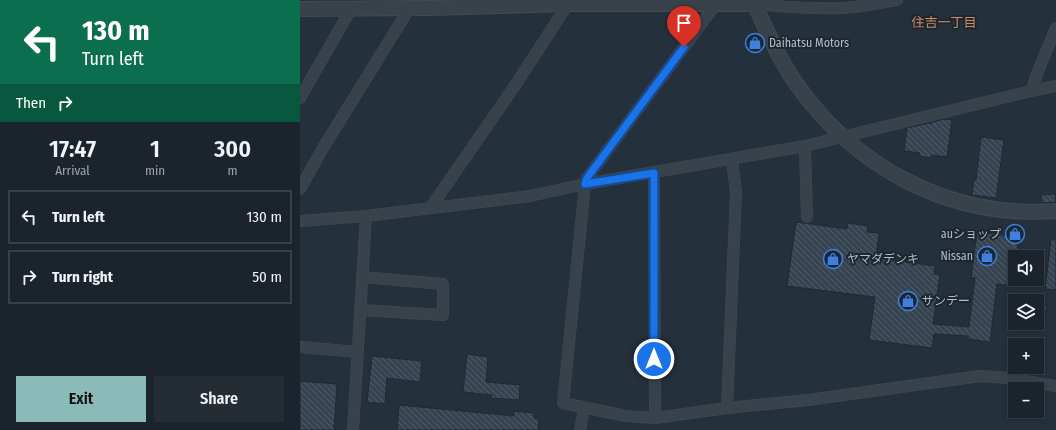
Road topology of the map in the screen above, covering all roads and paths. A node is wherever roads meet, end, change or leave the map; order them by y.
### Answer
1 (897, 0) edge
2 (753, 2) edge
3 (568, 4) junction
4 (716, 4) junction
5 (351, 9) junction
6 (409, 9) junction
7 (300, 10) edge
8 (1056, 28) edge
9 (1056, 86) edge
10 (1031, 91) junction
11 (300, 98) edge
12 (843, 137) junction
13 (805, 146) junction
14 (732, 158) junction
15 (654, 173) junction
16 (585, 184) junction
17 (300, 189) edge
18 (431, 207) junction
19 (1056, 210) edge
20 (366, 216) junction
21 (807, 216) dead end
22 (300, 221) edge
23 (362, 277) junction
24 (360, 310) junction
25 (300, 347) edge
26 (357, 352) junction
27 (1056, 386) edge
28 (727, 408) junction
29 (584, 409) junction
30 (655, 418) junction
31 (353, 430) edge
32 (580, 430) edge

1 - 2 street
2 - 4 street
2 - 12 street
3 - 4 street
3 - 6 street
3 - 18 street
4 - 16 street
5 - 6 street
5 - 7 street
5 - 11 street
6 - 17 street
8 - 10 street
9 - 10 street
10 - 12 street
12 - 13 street
12 - 19 street
13 - 14 street
13 - 21 street
14 - 15 street
14 - 28 street
15 - 16 street
15 - 30 street
16 - 18 street
16 - 29 street
18 - 20 street
20 - 22 street
20 - 23 street
23 - 24 street
23 - 24 street
24 - 26 street
25 - 26 street
26 - 31 street
27 - 28 street
28 - 30 street
29 - 30 street
29 - 32 street

